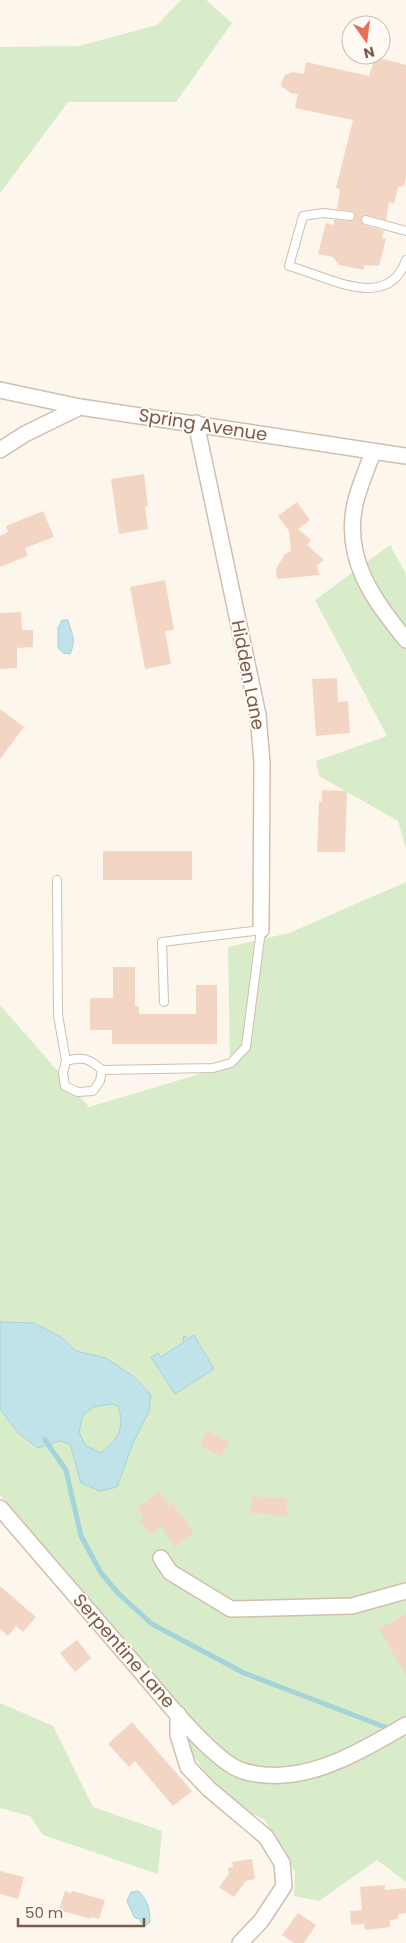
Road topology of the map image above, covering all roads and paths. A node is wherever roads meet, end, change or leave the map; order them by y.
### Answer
1 (350, 216) dead end
2 (366, 220) dead end
3 (406, 231) edge
4 (406, 260) edge
5 (0, 390) edge
6 (80, 407) junction
7 (196, 423) junction
8 (0, 450) edge
9 (373, 452) junction
10 (406, 456) edge
11 (406, 640) edge
12 (57, 880) dead end
13 (261, 930) junction
14 (164, 1002) dead end
15 (66, 1061) junction
16 (102, 1070) junction
17 (0, 1508) edge
18 (161, 1558) dead end
19 (406, 1590) edge
20 (178, 1714) junction
21 (406, 1725) edge
22 (240, 1943) edge

1 - 4 lane
2 - 3 lane
5 - 6 street, Spring Avenue
6 - 7 street, Spring Avenue
6 - 8 street
7 - 9 street, Spring Avenue
7 - 13 street, Hidden Lane
9 - 10 street, Spring Avenue
9 - 11 street
12 - 15 lane
13 - 14 lane
13 - 16 lane
15 - 16 lane
15 - 16 lane
17 - 20 street, Serpentine Lane
18 - 19 street
20 - 21 street
20 - 22 street, Serpentine Lane

